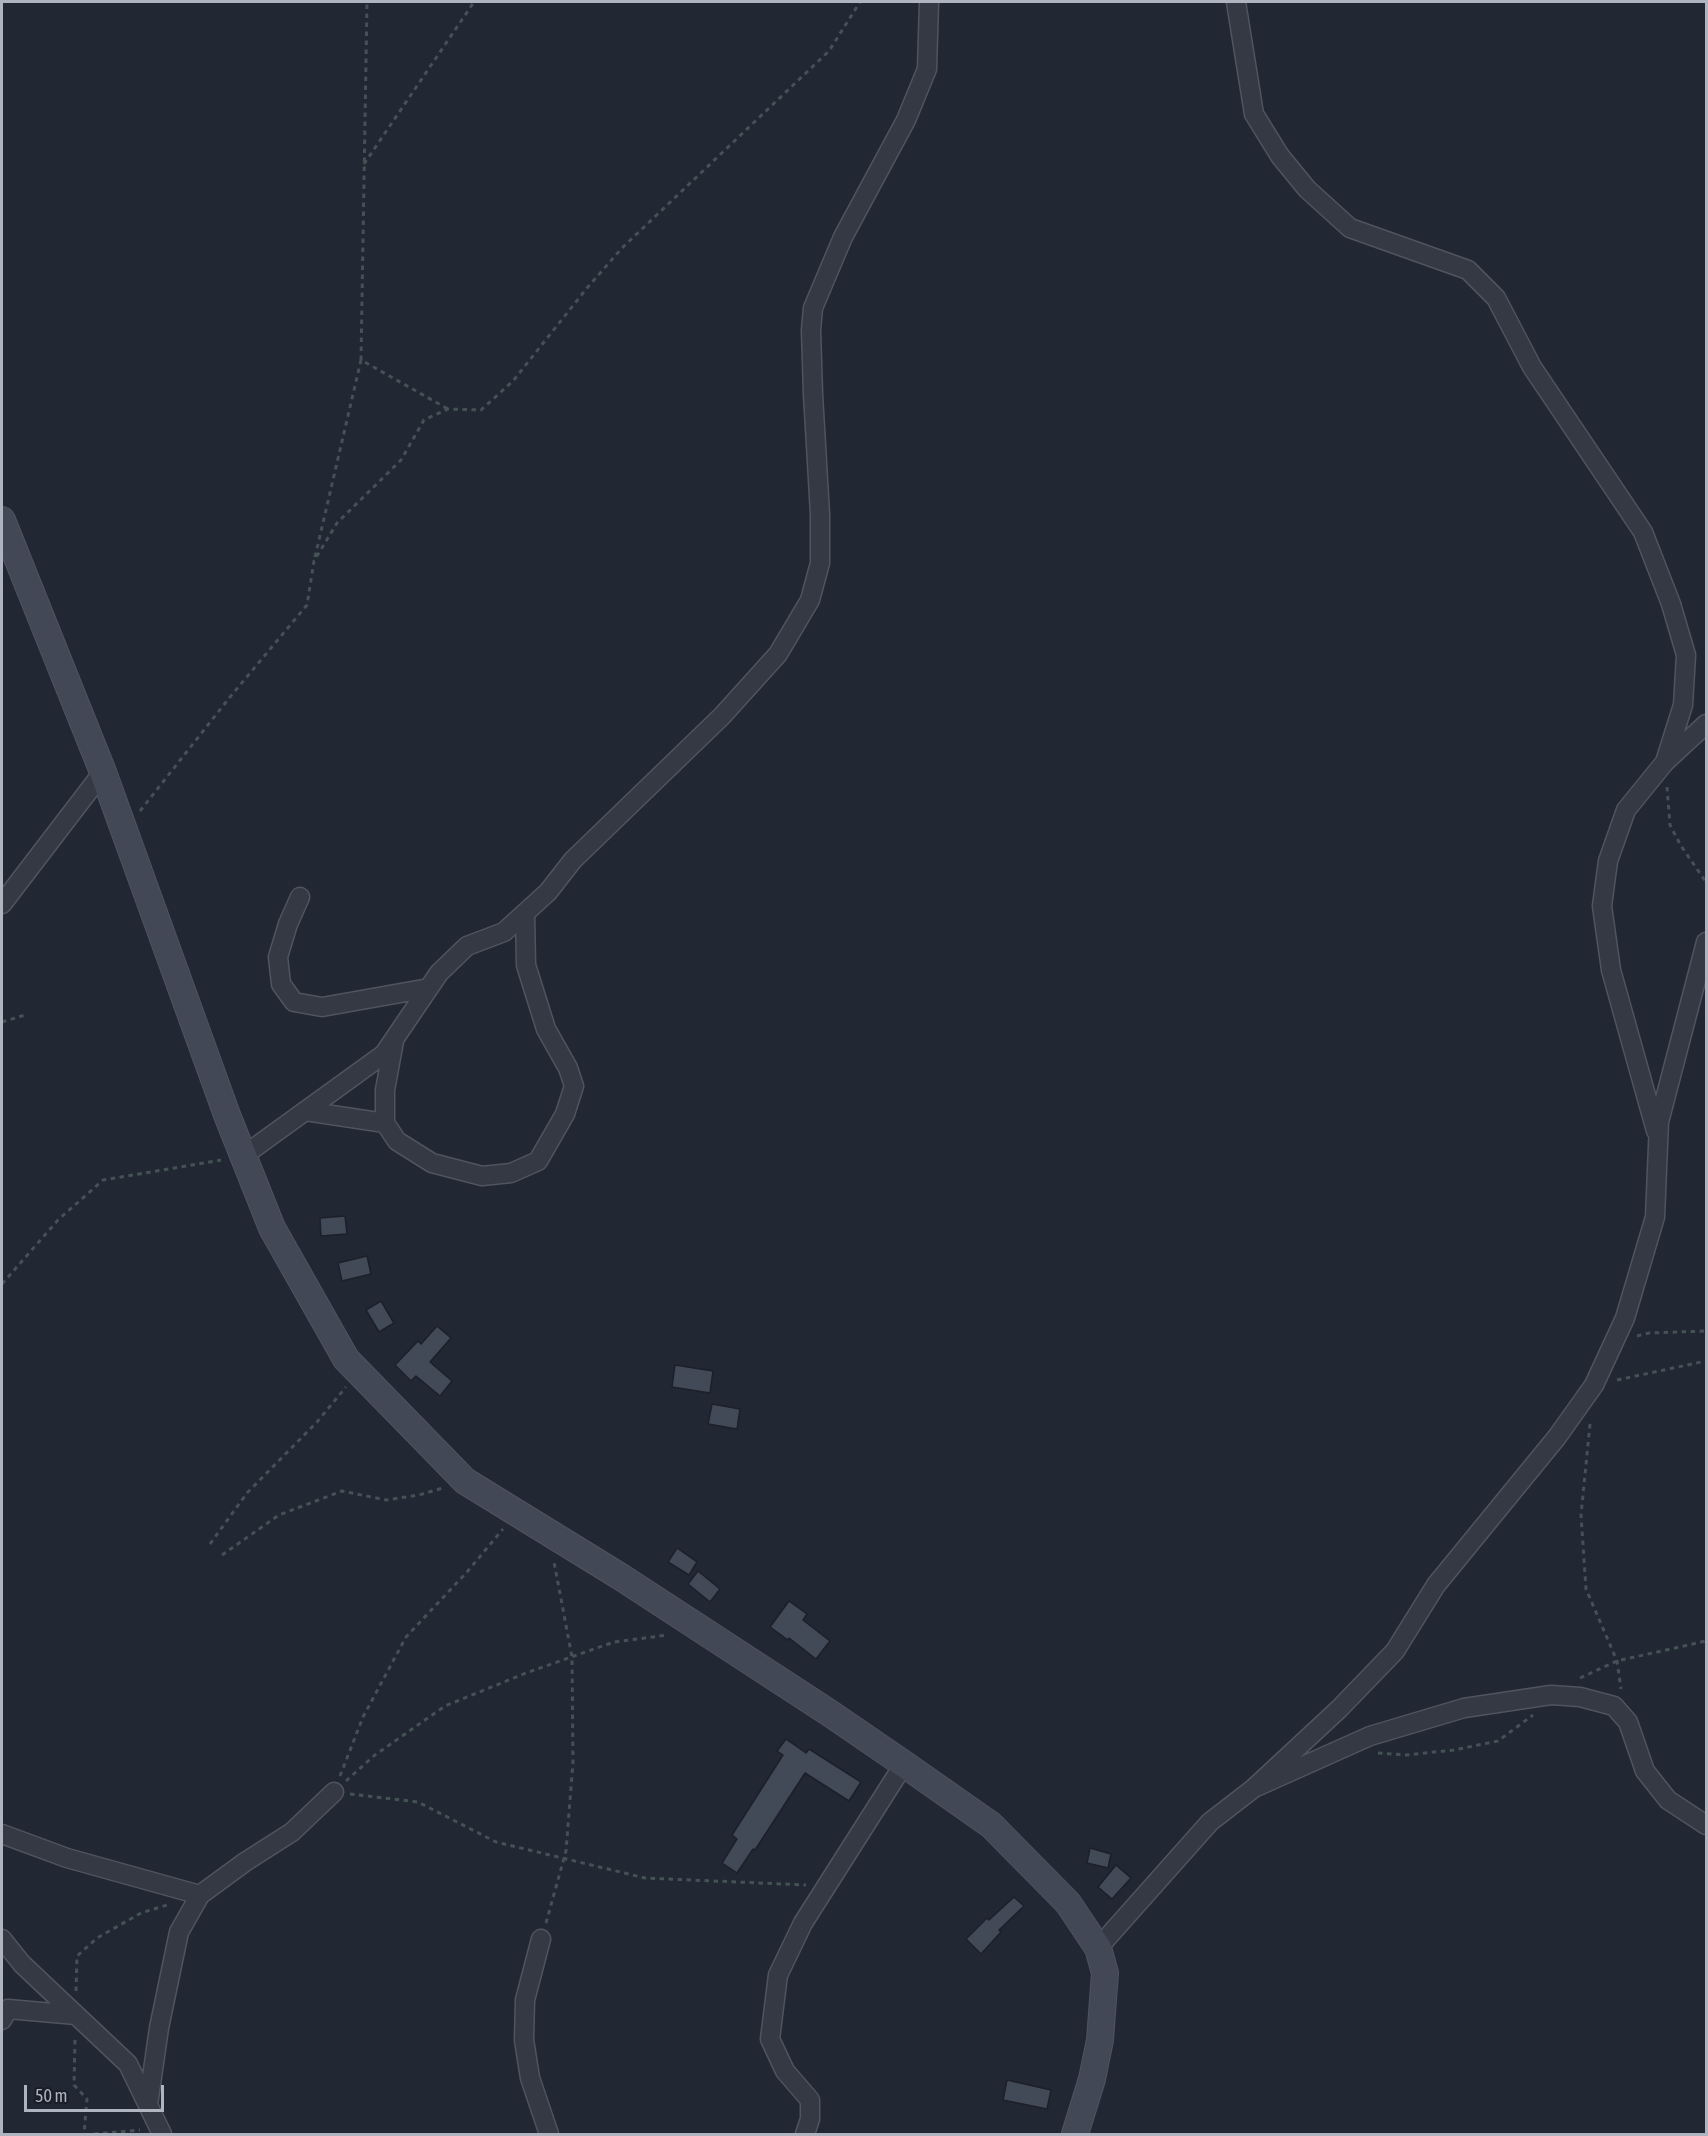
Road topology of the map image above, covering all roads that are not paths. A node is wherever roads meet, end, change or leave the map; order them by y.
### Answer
1 (929, 2) edge
2 (1236, 2) edge
3 (2, 520) edge
4 (1707, 724) edge
5 (1665, 762) junction
6 (103, 772) junction
7 (300, 897) dead end
8 (2, 904) edge
9 (525, 913) junction
10 (1707, 942) edge
11 (429, 987) junction
12 (395, 1038) junction
13 (306, 1111) junction
14 (385, 1123) junction
15 (1658, 1142) junction
16 (243, 1156) junction
17 (904, 1764) junction
18 (1254, 1788) junction
19 (334, 1792) road end
20 (1707, 1825) edge
21 (2, 1834) edge
22 (200, 1895) junction
23 (2, 1939) edge
24 (541, 1939) road end
25 (1098, 1948) junction
26 (76, 2015) junction
27 (2, 2020) edge
28 (148, 2105) junction
29 (161, 2132) edge
30 (549, 2134) edge
31 (805, 2134) edge
32 (1075, 2134) edge

1 - 9 street
2 - 5 street
3 - 6 street
4 - 5 street
5 - 15 street
6 - 8 street
6 - 16 street
7 - 11 street
9 - 11 street
9 - 14 street
10 - 15 street
11 - 12 street
12 - 13 street
12 - 14 street
13 - 14 street
13 - 16 street
15 - 18 street
16 - 17 street
17 - 25 street
17 - 31 street
18 - 20 street
18 - 25 street
19 - 22 street
21 - 22 street
22 - 28 street
23 - 26 street
24 - 30 street
25 - 32 street
26 - 27 street
26 - 28 street
28 - 29 street

